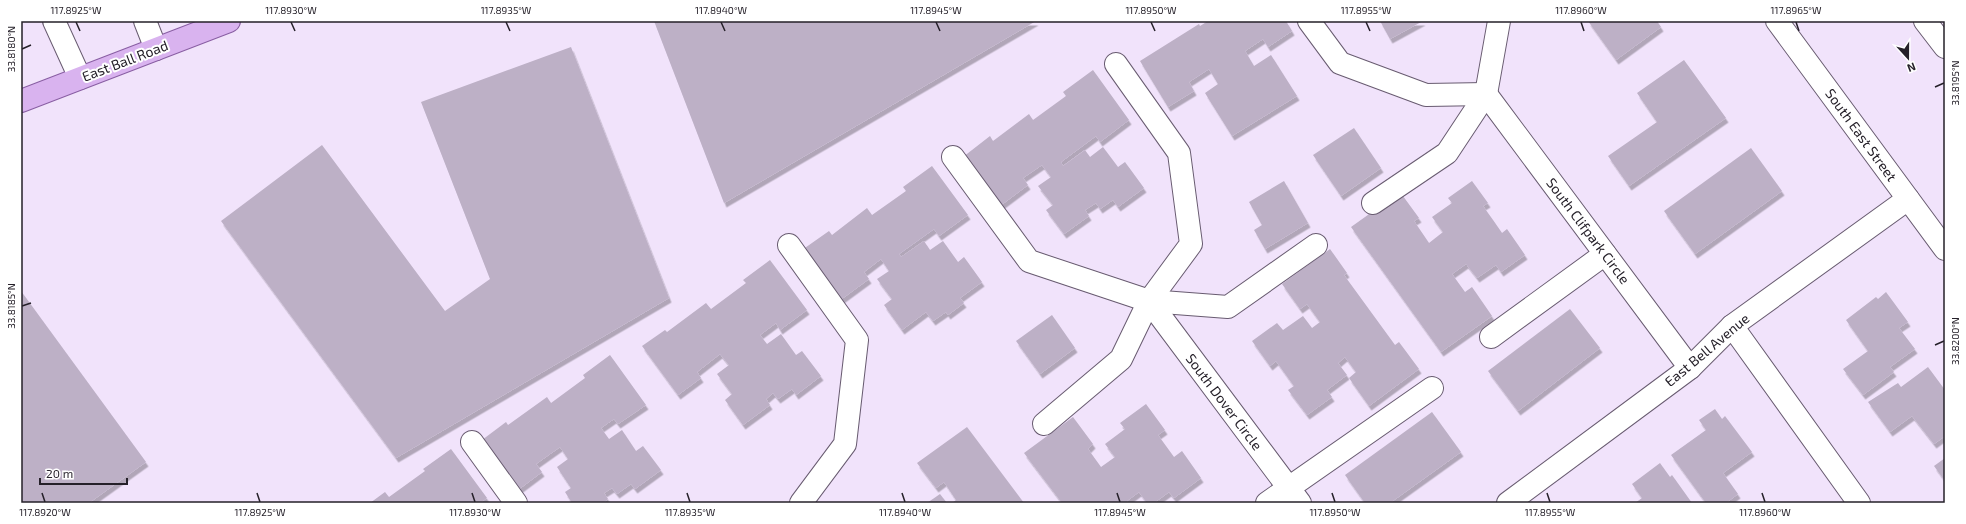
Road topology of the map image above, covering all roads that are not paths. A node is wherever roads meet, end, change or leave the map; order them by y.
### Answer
1 (54, 21) edge
2 (145, 21) edge
3 (229, 21) edge
4 (1309, 21) edge
5 (1499, 21) edge
6 (1777, 21) edge
7 (1925, 21) edge
8 (1943, 42) edge
9 (156, 49) junction
10 (1116, 64) dead end
11 (80, 78) junction
12 (1486, 94) junction
13 (21, 101) edge
14 (953, 157) dead end
15 (1908, 199) junction
16 (1373, 203) dead end
17 (789, 245) dead end
18 (1316, 245) dead end
19 (1945, 249) edge
20 (1605, 254) junction
21 (1149, 301) junction
22 (1732, 326) junction
23 (1491, 336) dead end
24 (1690, 368) junction
25 (1432, 388) dead end
26 (1044, 424) dead end
27 (472, 442) dead end
28 (1294, 495) edge
29 (1852, 500) edge
30 (516, 503) edge
31 (801, 503) edge
32 (1267, 503) edge
33 (1508, 503) edge

1 - 11 street
2 - 9 street
3 - 9 main road, East Ball Road
4 - 12 street
5 - 12 street
6 - 15 street, South East Street
7 - 8 street
9 - 11 main road, East Ball Road
10 - 21 street
11 - 13 main road, East Ball Road
12 - 16 street
12 - 20 street, South Clifpark Circle
14 - 21 street
15 - 19 street, South East Street
15 - 22 street, East Bell Avenue
17 - 31 street
18 - 21 street
20 - 23 street
20 - 24 street, South Clifpark Circle
21 - 26 street
21 - 28 street, South Dover Circle
22 - 24 street, East Bell Avenue
22 - 29 street
24 - 33 street, East Bell Avenue
25 - 28 street
27 - 30 street
28 - 32 street

